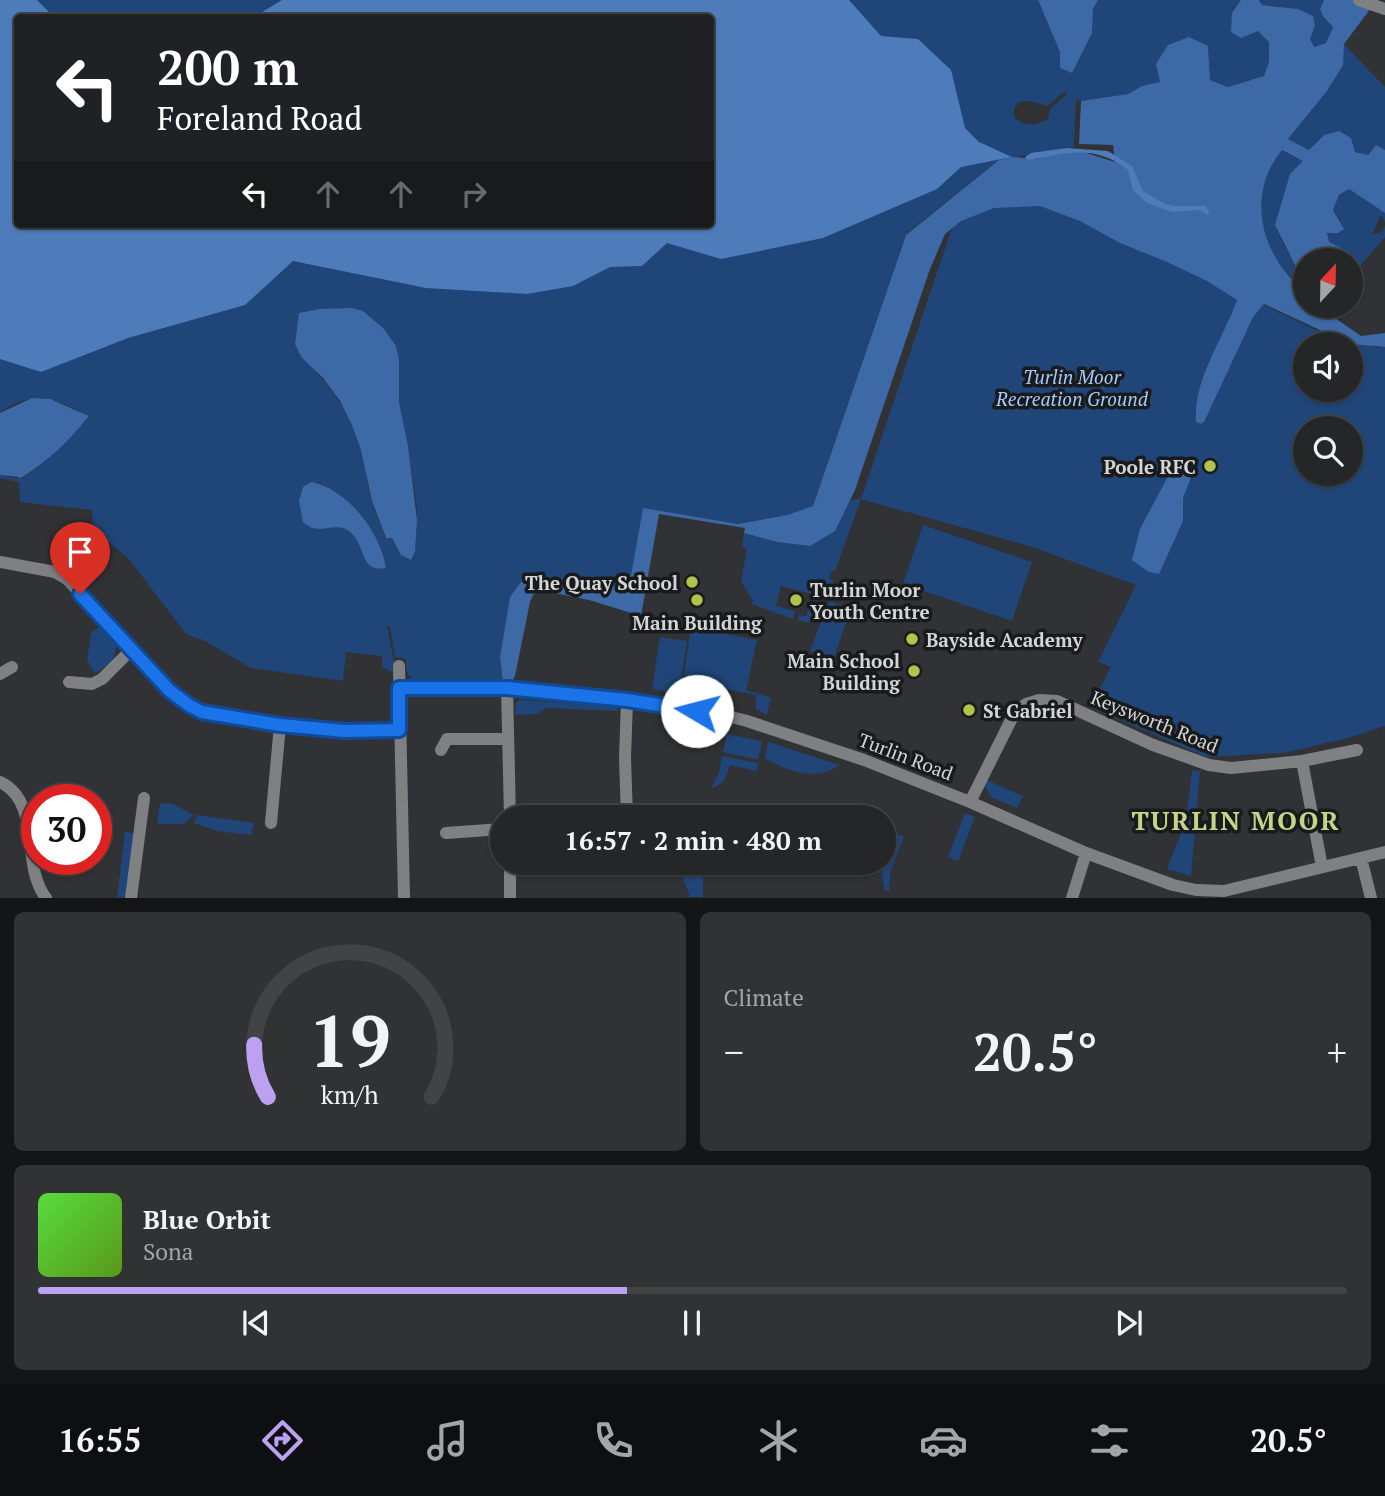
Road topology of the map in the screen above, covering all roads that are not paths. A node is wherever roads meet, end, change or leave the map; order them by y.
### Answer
1 (1359, 0) edge
2 (1385, 9) edge
3 (0, 562) edge
4 (132, 649) junction
5 (399, 666) dead end
6 (12, 667) dead end
7 (0, 674) edge
8 (69, 682) dead end
9 (399, 688) junction
10 (507, 688) junction
11 (627, 700) junction
12 (280, 725) junction
13 (399, 730) junction
14 (443, 739) dead end
15 (506, 740) junction
16 (1357, 750) dead end
17 (1302, 761) junction
18 (0, 782) edge
19 (144, 798) dead end
20 (971, 802) junction
21 (509, 805) edge
22 (627, 805) edge
23 (271, 823) dead end
24 (490, 830) edge
25 (446, 833) dead end
26 (1385, 852) edge
27 (1086, 853) junction
28 (1361, 858) junction
29 (1321, 867) junction
30 (510, 875) edge
31 (46, 898) edge
32 (131, 898) edge
33 (404, 898) edge
34 (510, 898) edge
35 (1072, 898) edge
36 (1371, 898) edge

1 - 2 street
3 - 4 street
4 - 8 street
4 - 12 street
5 - 9 street
6 - 7 street
9 - 10 street, Turlin Road
9 - 13 street
10 - 11 street, Turlin Road
10 - 15 street
11 - 20 street, Turlin Road
11 - 22 street
12 - 13 street
12 - 23 street
13 - 33 street
14 - 15 street
15 - 21 street
16 - 17 street, Keysworth Road
17 - 20 street, Keysworth Road
17 - 29 street
18 - 31 street
19 - 32 street
20 - 27 street, Turlin Road
24 - 25 street
26 - 28 street, Turlin Road
27 - 29 street, Turlin Road
27 - 35 street
28 - 29 street, Turlin Road
28 - 36 street
30 - 34 street

